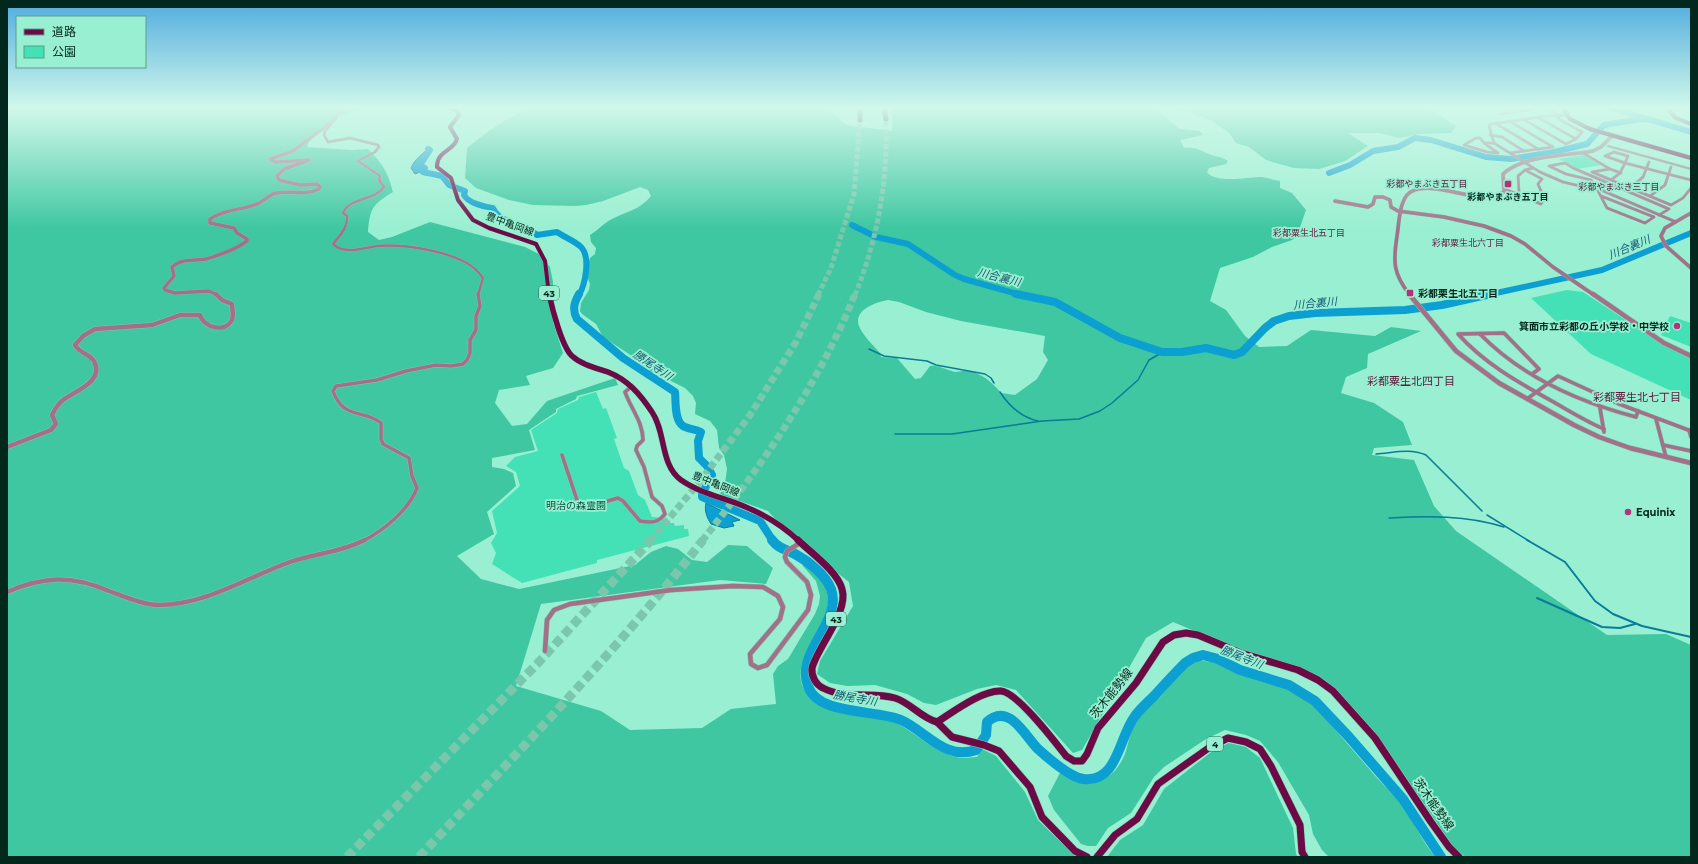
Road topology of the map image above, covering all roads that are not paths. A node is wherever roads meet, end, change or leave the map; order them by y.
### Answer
1 (295, 148) edge
2 (378, 148) edge
3 (448, 148) edge
4 (1475, 148) edge
5 (1491, 148) edge
6 (1502, 148) edge
7 (1520, 148) edge
8 (1543, 148) edge
9 (1598, 148) edge
10 (1615, 148) edge
11 (1656, 148) edge
12 (1538, 149) joint
13 (1524, 151) junction
14 (1509, 153) junction
15 (1583, 154) junction
16 (1691, 158) edge
17 (1524, 162) junction
18 (1649, 162) dead end
19 (1626, 163) junction
20 (1533, 168) junction
21 (1671, 168) dead end
22 (1610, 169) junction
23 (1647, 169) junction
24 (1691, 169) edge
25 (1525, 170) junction
26 (1621, 173) junction
27 (1670, 174) junction
28 (1596, 178) junction
29 (1592, 180) junction
30 (1611, 180) junction
31 (1691, 180) edge
32 (1630, 188) junction
33 (1691, 188) edge
34 (1505, 189) junction
35 (1597, 190) junction
36 (1518, 195) junction
37 (1601, 196) junction
38 (1650, 196) junction
39 (1335, 201) dead end
40 (1402, 212) junction
41 (1691, 213) edge
42 (1659, 214) junction
43 (1676, 222) junction
44 (1691, 268) edge
45 (1480, 334) junction
46 (1691, 356) edge
47 (1532, 374) junction
48 (1547, 383) junction
49 (632, 386) junction
50 (1535, 392) junction
51 (1527, 398) junction
52 (1600, 408) junction
53 (1638, 411) junction
54 (1656, 419) junction
55 (1690, 431) edge
56 (1691, 437) edge
57 (1663, 445) junction
58 (7, 447) edge
59 (1691, 451) edge
60 (562, 455) dead end
61 (1666, 457) junction
62 (1691, 463) edge
63 (800, 543) junction
64 (7, 592) edge
65 (545, 651) dead end
66 (937, 722) junction
67 (1087, 857) edge
68 (1097, 857) edge
69 (1305, 857) edge
70 (1460, 857) edge

1 - 58 street
2 - 64 street
3 - 49 main road, 豊中亀岡線 / 43
4 - 5 street
6 - 14 street
7 - 13 street
8 - 12 street
9 - 15 street
10 - 24 street
11 - 16 main road
12 - 13 street
13 - 14 street
14 - 17 street
15 - 17 street
15 - 22 street
17 - 20 street
17 - 34 street
18 - 23 street
19 - 19 street
19 - 23 street
19 - 26 street
20 - 25 street
20 - 35 street
21 - 27 street
22 - 26 street
22 - 30 street
23 - 27 street
23 - 32 street
25 - 36 street
25 - 36 street
26 - 30 street
27 - 31 street
27 - 38 street
28 - 29 street
28 - 29 street
28 - 42 street
29 - 35 street
30 - 32 street
32 - 38 street
33 - 38 street
34 - 36 street
34 - 40 street
35 - 37 street
35 - 42 street
37 - 37 street
39 - 40 street
40 - 46 street
40 - 51 street
41 - 43 street
42 - 43 street
43 - 44 street
45 - 47 street
45 - 47 street
45 - 50 street
47 - 48 street
48 - 50 street
48 - 52 street
48 - 53 street
49 - 60 street
49 - 63 main road, 豊中亀岡線 / 43
50 - 51 street
50 - 52 street
51 - 61 street
52 - 53 street
53 - 54 street
54 - 55 street
54 - 57 street
55 - 56 street
57 - 59 street
57 - 61 street
61 - 62 street
63 - 65 street
63 - 66 main road, 豊中亀岡線 / 43
66 - 67 main road
66 - 70 main road, 茨木能勢線
68 - 69 main road, 4

